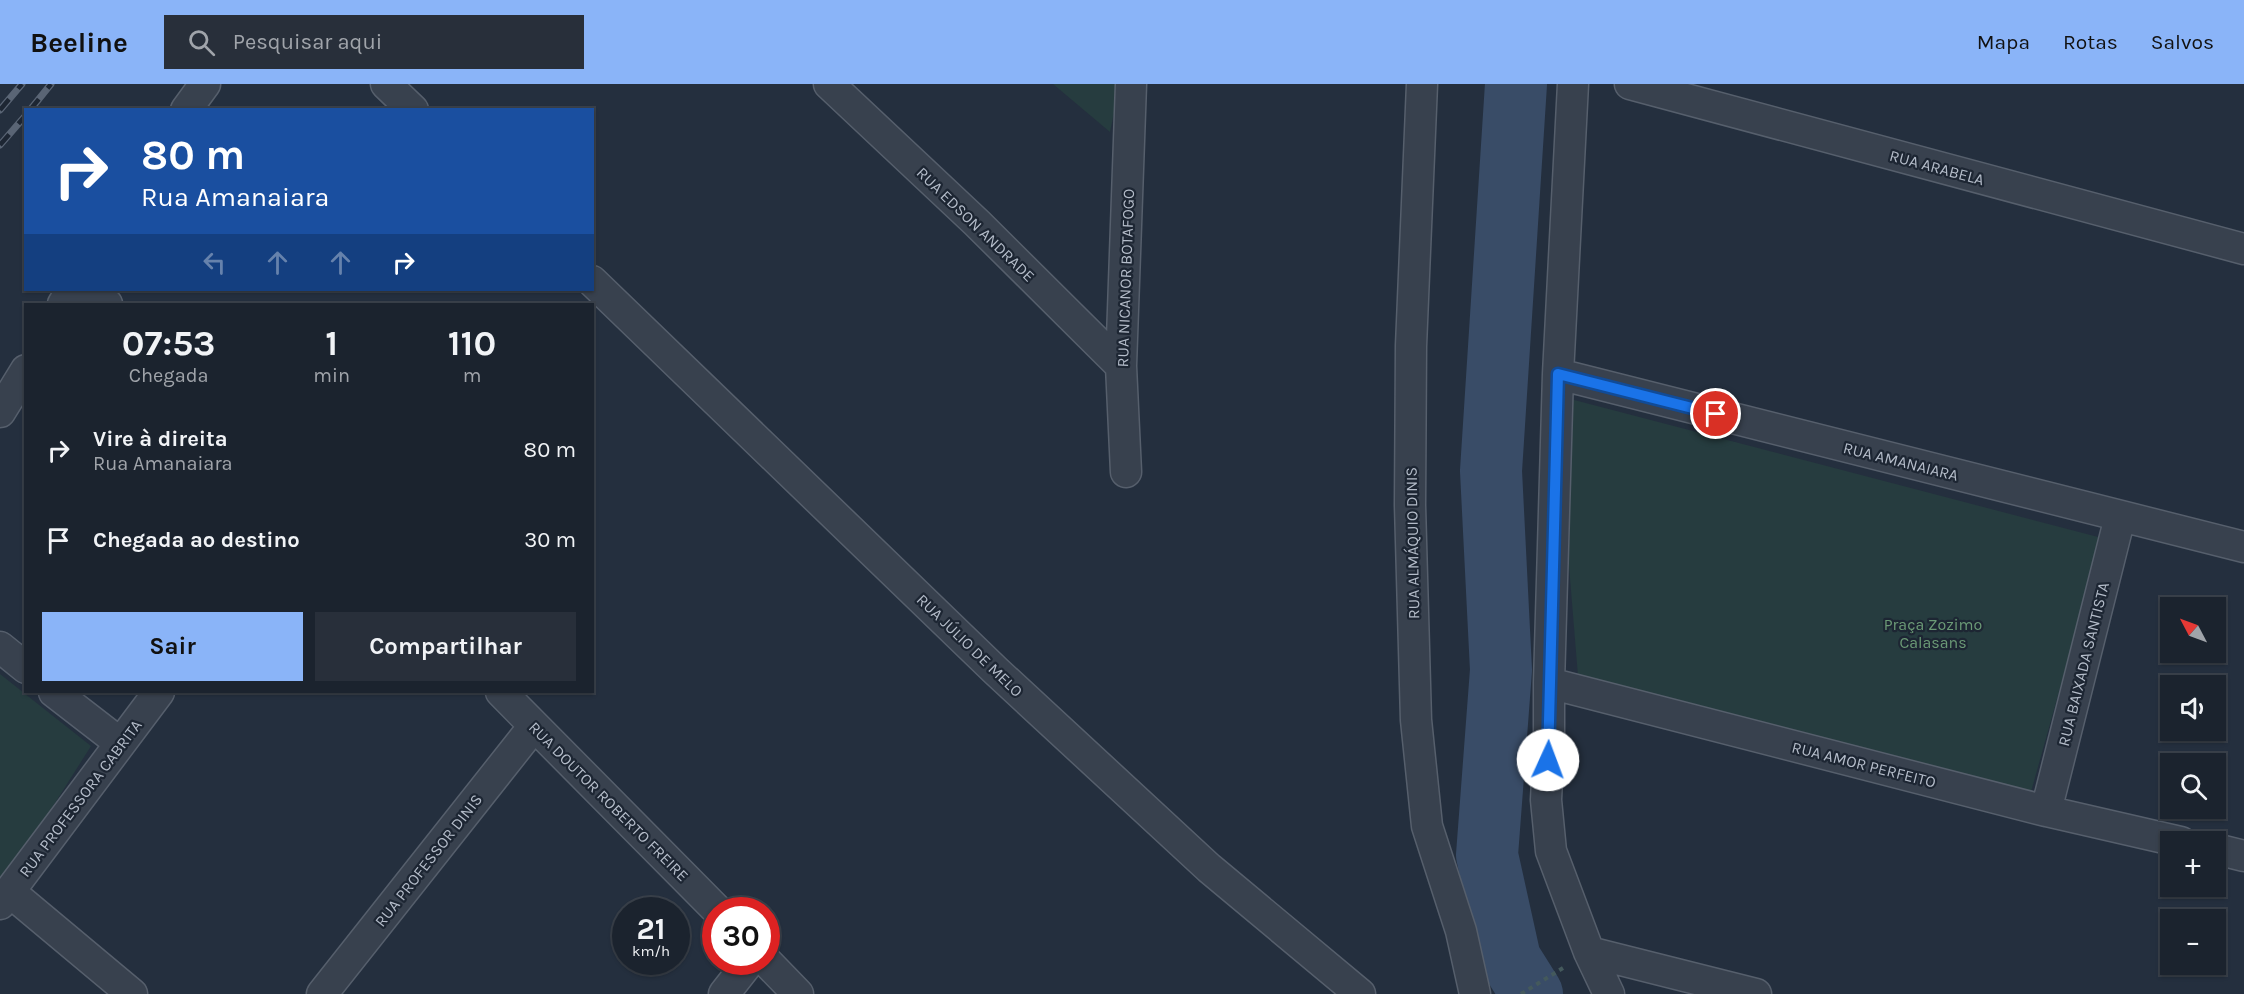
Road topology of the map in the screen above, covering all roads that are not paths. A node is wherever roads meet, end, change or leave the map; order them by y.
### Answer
1 (205, 84) edge
2 (386, 84) edge
3 (829, 84) edge
4 (1131, 84) edge
5 (1422, 84) edge
6 (1573, 84) edge
7 (1630, 84) edge
8 (187, 108) edge
9 (411, 108) edge
10 (2244, 249) edge
11 (594, 283) edge
12 (92, 291) edge
13 (106, 303) edge
14 (1121, 366) junction
15 (24, 373) edge
16 (1558, 374) junction
17 (0, 412) edge
18 (1126, 472) dead end
19 (2120, 517) junction
20 (2244, 547) edge
21 (0, 647) edge
22 (24, 666) edge
23 (1549, 683) junction
24 (55, 693) edge
25 (158, 693) edge
26 (502, 693) edge
27 (534, 726) junction
28 (120, 743) junction
29 (2046, 811) junction
30 (2160, 837) edge
31 (2226, 852) edge
32 (2244, 856) edge
33 (704, 897) edge
34 (5, 898) edge
35 (1589, 952) junction
36 (739, 975) edge
37 (780, 975) edge
38 (132, 994) edge
39 (322, 994) edge
40 (724, 994) edge
41 (798, 994) edge
42 (1360, 994) edge
43 (1475, 994) edge
44 (1609, 994) edge
45 (1756, 994) edge

1 - 8 street
2 - 9 street
3 - 14 street, RUA EDSON ANDRADE
4 - 14 street, RUA NICANOR BOTAFOGO
5 - 43 street, RUA ALMÁQUIO DINIS
6 - 16 street
7 - 10 street, RUA ARABELA
11 - 42 street, RUA JÚLIO DE MELO
12 - 13 street
14 - 18 street, RUA NICANOR BOTAFOGO
15 - 17 street
16 - 19 street, RUA AMANAIARA
16 - 23 street
19 - 20 street, RUA AMANAIARA
19 - 29 street, RUA BAIXADA SANTISTA
21 - 22 street
23 - 29 street, RUA AMOR PERFEITO
23 - 35 street
24 - 28 street
25 - 28 street, RUA PROFESSORA CABRITA
26 - 27 street, RUA DOUTOR ROBERTO FREIRE
27 - 33 street, RUA DOUTOR ROBERTO FREIRE
27 - 39 street, RUA PROFESSOR DINIS
28 - 34 street, RUA PROFESSORA CABRITA
29 - 30 street, RUA AMOR PERFEITO
31 - 32 street
34 - 38 street
35 - 44 street
35 - 45 street
36 - 40 street
37 - 41 street

